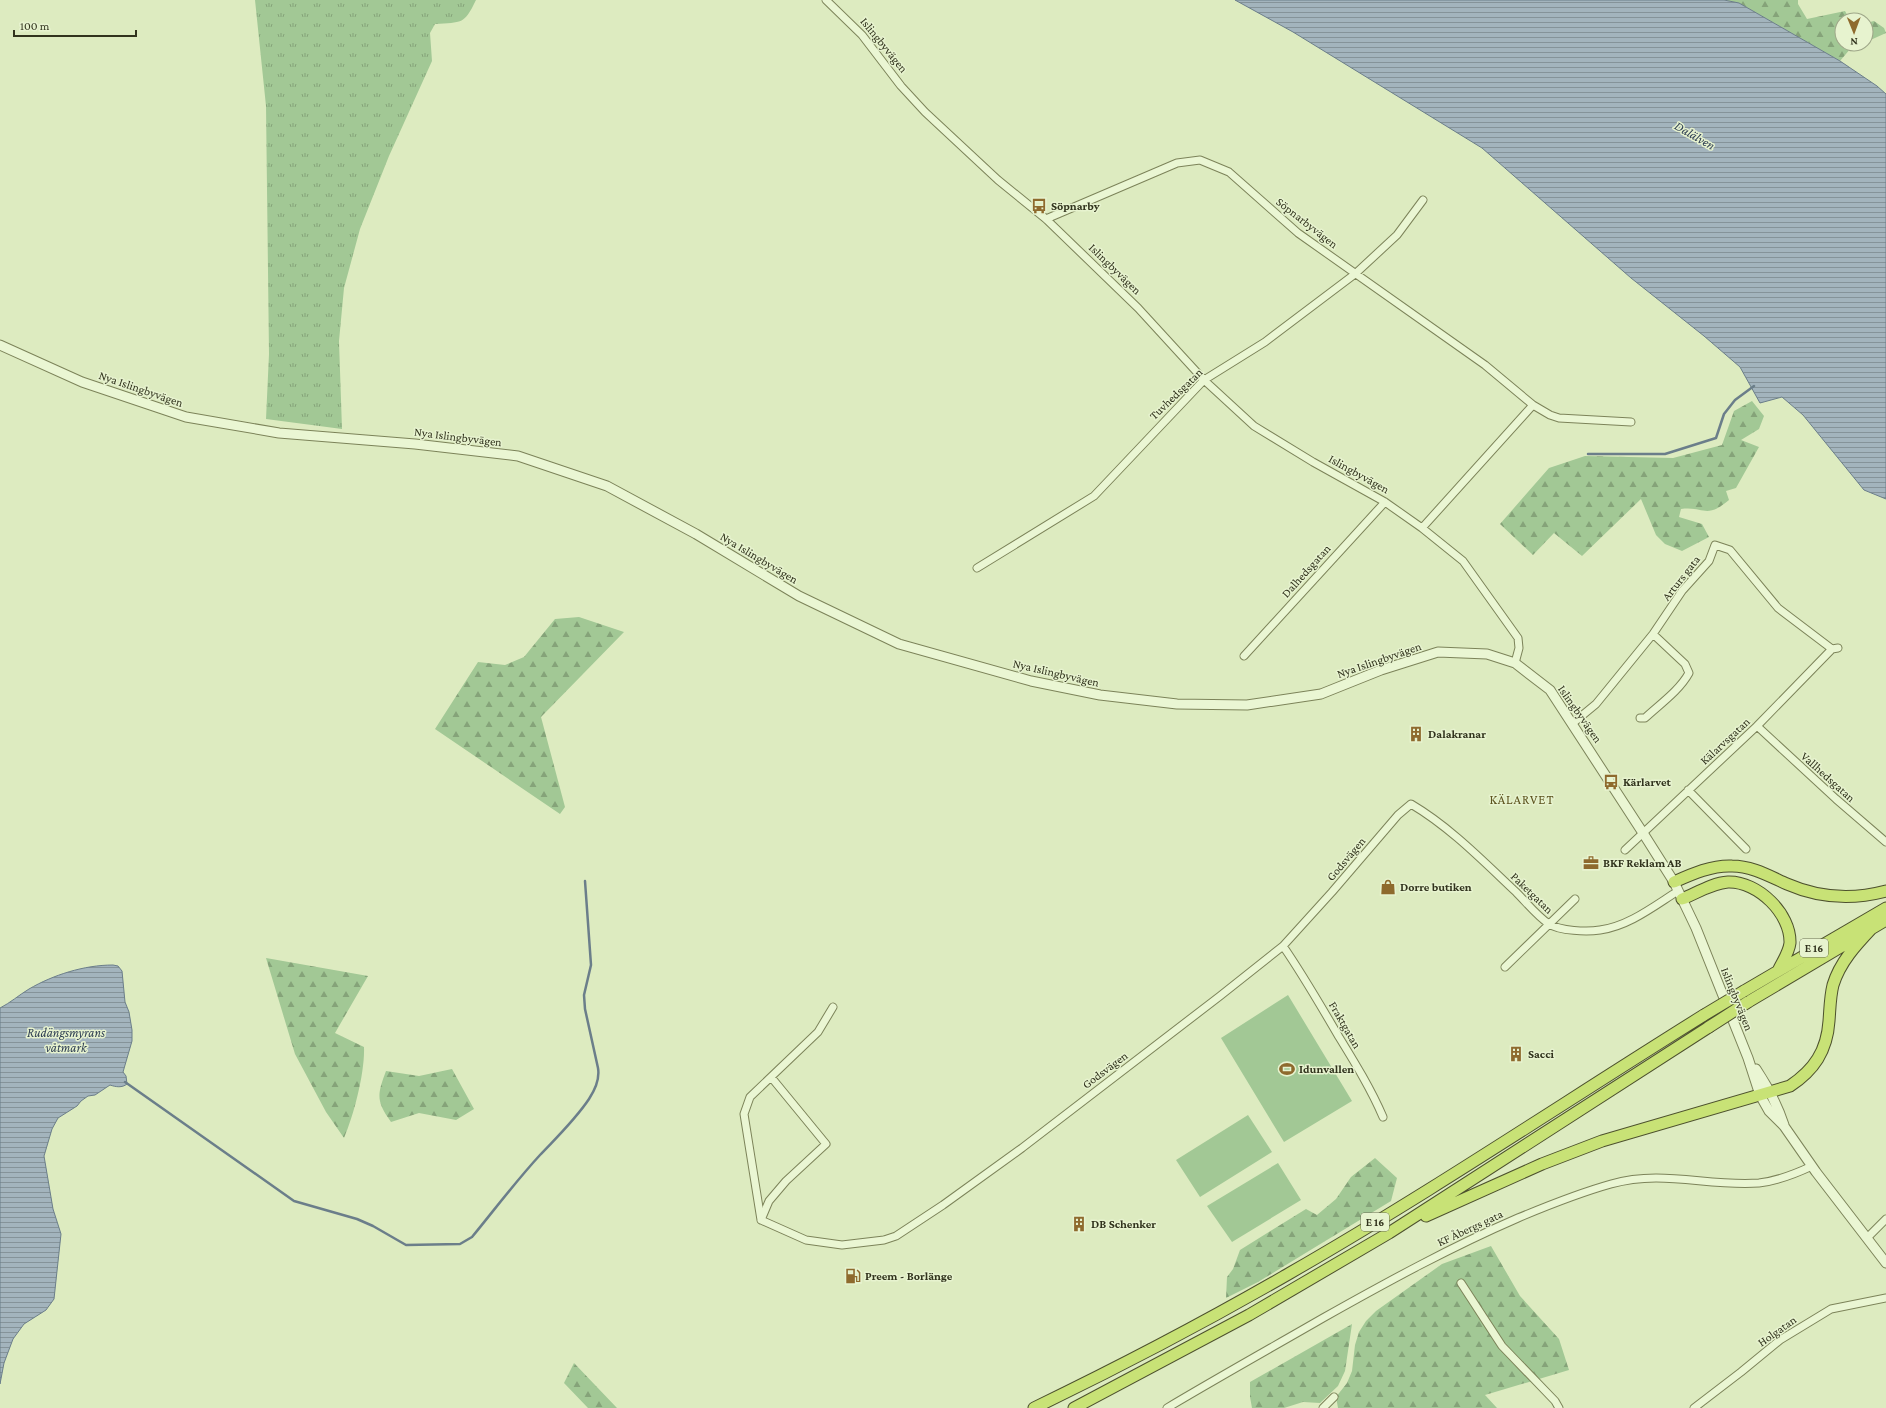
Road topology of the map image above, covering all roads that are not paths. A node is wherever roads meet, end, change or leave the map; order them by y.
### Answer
1 (826, 0) edge
2 (1423, 200) dead end
3 (1046, 219) junction
4 (1355, 274) junction
5 (0, 345) edge
6 (1204, 380) junction
7 (1533, 405) junction
8 (1631, 422) dead end
9 (1385, 502) junction
10 (1422, 528) junction
11 (977, 568) dead end
12 (1653, 634) junction
13 (1835, 648) joint
14 (1244, 656) dead end
15 (1514, 663) junction
16 (1640, 718) dead end
17 (1573, 723) junction
18 (1757, 726) junction
19 (1688, 790) junction
20 (1411, 804) joint
21 (1643, 833) junction
22 (1886, 842) edge
23 (1746, 849) dead end
24 (1625, 850) dead end
25 (1678, 891) junction
26 (1886, 891) edge
27 (1575, 899) dead end
28 (1886, 908) edge
29 (1886, 920) edge
30 (1550, 925) junction
31 (1872, 928) junction
32 (1283, 946) junction
33 (1505, 967) dead end
34 (1780, 969) junction
35 (833, 1007) dead end
36 (771, 1077) junction
37 (1766, 1093) junction
38 (1383, 1117) dead end
39 (1812, 1166) junction
40 (1886, 1219) edge
41 (761, 1220) junction
42 (1389, 1233) junction
43 (1867, 1238) junction
44 (1886, 1263) edge
45 (1461, 1283) dead end
46 (1886, 1298) edge
47 (1334, 1397) dead end
48 (1034, 1408) edge
49 (1074, 1408) edge
50 (1167, 1408) edge
51 (1323, 1408) edge
52 (1559, 1408) edge
53 (1694, 1408) edge

1 - 3 street, Islingbyvägen
2 - 4 street, Tuvhedsgatan
3 - 4 street, Söpnarbyvägen
3 - 6 street, Islingbyvägen
4 - 6 street, Tuvhedsgatan
4 - 7 street, Söpnarbyvägen
5 - 15 street, Nya Islingbyvägen
6 - 9 street, Islingbyvägen
6 - 11 street, Tuvhedsgatan
7 - 8 street, Söpnarbyvägen
7 - 10 street
9 - 10 street, Islingbyvägen
9 - 14 street, Dalhedsgatan
10 - 15 street, Islingbyvägen
12 - 13 street, Arturs gata
12 - 16 street
12 - 17 street, Arturs gata
13 - 18 street, Kälarvsgatan
15 - 17 street, Islingbyvägen
17 - 21 street, Islingbyvägen
18 - 19 street, Kälarvsgatan
18 - 22 street, Vallhedsgatan
19 - 21 street, Kälarvsgatan
19 - 23 street
20 - 30 street, Paketgatan
20 - 32 street, Godsvägen
21 - 24 street, Kälarvsgatan
21 - 25 street, Islingbyvägen
25 - 26 highway
25 - 30 street, Paketgatan
25 - 34 highway
25 - 37 street, Islingbyvägen
27 - 30 street
28 - 34 highway, E 16
29 - 31 highway, E 16
30 - 33 street
31 - 37 highway
31 - 42 highway, E 16, bridge
32 - 38 street, Fraktgatan
32 - 41 street, Godsvägen
34 - 48 highway, E 16, bridge
35 - 36 street
36 - 41 street
36 - 41 street
37 - 39 street, Islingbyvägen
37 - 42 highway
39 - 43 street, Islingbyvägen
39 - 50 street, KF Åbergs gata
40 - 43 street
42 - 49 highway, E 16
43 - 44 street, Islingbyvägen
45 - 52 street
46 - 53 street, Holgatan
47 - 51 street

